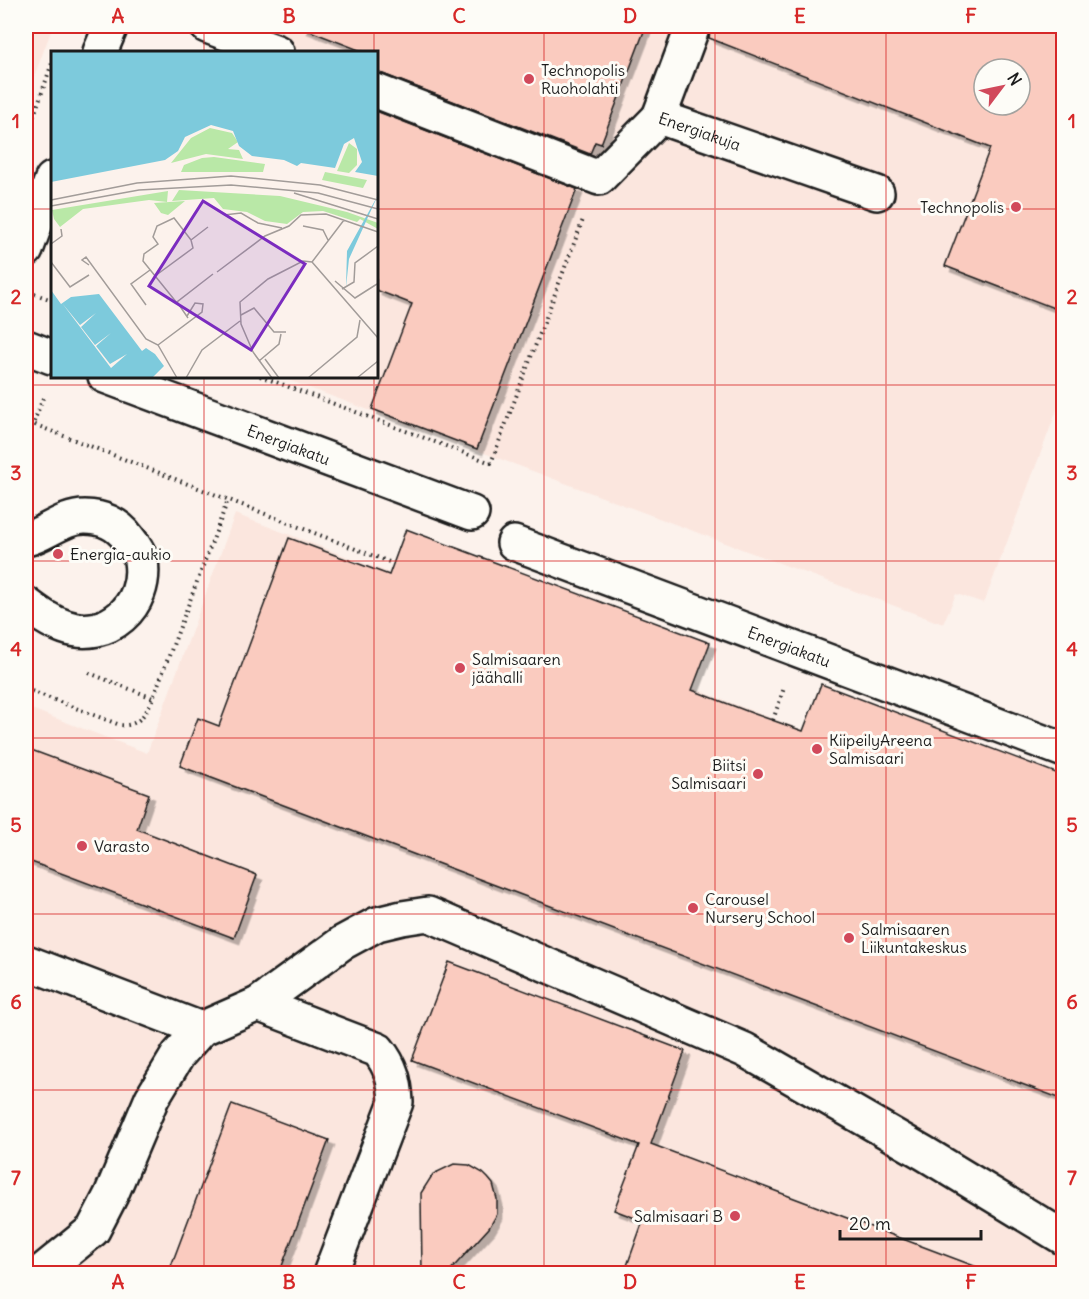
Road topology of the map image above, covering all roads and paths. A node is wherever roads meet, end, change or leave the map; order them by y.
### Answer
1 (111, 26) edge
2 (207, 26) edge
3 (693, 26) edge
4 (100, 51) edge
5 (274, 51) edge
6 (51, 66) edge
7 (378, 92) edge
8 (659, 117) junction
9 (26, 139) edge
10 (599, 178) junction
11 (51, 182) edge
12 (877, 194) dead end
13 (26, 250) edge
14 (26, 291) edge
15 (51, 300) edge
16 (26, 347) edge
17 (51, 357) edge
18 (110, 378) edge
19 (265, 378) edge
20 (45, 394) dead end
21 (33, 424) junction
22 (26, 442) edge
23 (472, 513) dead end
24 (26, 539) edge
25 (514, 543) dead end
26 (392, 563) dead end
27 (26, 604) edge
28 (87, 672) dead end
29 (153, 698) dead end
30 (1064, 750) edge
31 (26, 962) edge
32 (258, 1004) junction
33 (201, 1029) junction
34 (1064, 1238) edge
35 (39, 1274) edge
36 (330, 1274) edge

1 - 4 street
2 - 5 street
3 - 8 street
6 - 9 path
7 - 10 street
8 - 10 street, Energiakuja
8 - 12 street, Energiakuja
10 - 19 path
11 - 13 street
14 - 15 path
16 - 17 street
18 - 23 street, Energiakatu
20 - 21 path
21 - 22 path
21 - 26 path
24 - 27 street
25 - 30 street, Energiakatu
28 - 29 path
31 - 33 street
32 - 33 street
32 - 34 street
32 - 36 street
33 - 35 street

